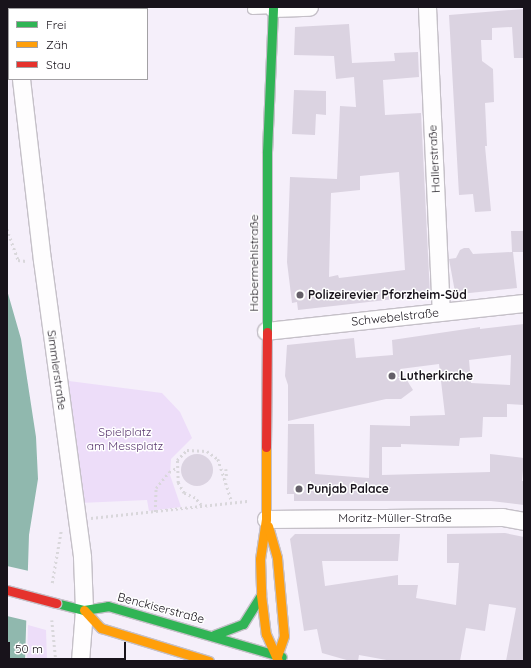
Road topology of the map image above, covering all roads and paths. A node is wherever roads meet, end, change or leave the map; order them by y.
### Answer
1 (310, 7) edge
2 (427, 7) edge
3 (273, 8) edge
4 (252, 9) dead end
5 (21, 80) edge
6 (7, 229) edge
7 (22, 262) dead end
8 (524, 303) edge
9 (441, 312) junction
10 (266, 331) junction
11 (176, 468) junction
12 (226, 469) dead end
13 (227, 482) junction
14 (266, 500) junction
15 (232, 502) junction
16 (201, 505) junction
17 (155, 512) junction
18 (266, 519) junction
19 (524, 521) edge
20 (70, 522) junction
21 (52, 573) dead end
22 (7, 590) edge
23 (261, 595) junction
24 (84, 610) junction
25 (52, 632) dead end
26 (214, 635) junction
27 (278, 658) edge
28 (56, 661) edge
29 (80, 661) edge
30 (209, 661) edge
31 (292, 661) edge

1 - 3 street
2 - 9 street, Hallerstraße
3 - 4 lane
3 - 10 main road, Habermehlstraße
5 - 20 street, Simmlerstraße
6 - 7 path
8 - 9 street, Schwebelstraße
9 - 10 street, Schwebelstraße
10 - 14 main road, Habermehlstraße
11 - 13 path
11 - 16 path
11 - 17 path
12 - 13 path
13 - 15 path
14 - 15 path
14 - 18 main road, Habermehlstraße
15 - 16 path
16 - 17 path
17 - 20 path
18 - 19 street, Moritz-Müller-Straße
18 - 23 main road, Habermehlstraße
18 - 27 main road, Habermehlstraße
20 - 21 path
20 - 24 street, Simmlerstraße
22 - 24 main road, bridge
23 - 26 main road
23 - 27 main road, Habermehlstraße
24 - 26 main road, Benckiserstraße
24 - 29 street, Simmlerstraße
24 - 30 main road
25 - 28 path
26 - 27 main road, Benckiserstraße
27 - 31 main road, Benckiserstraße

